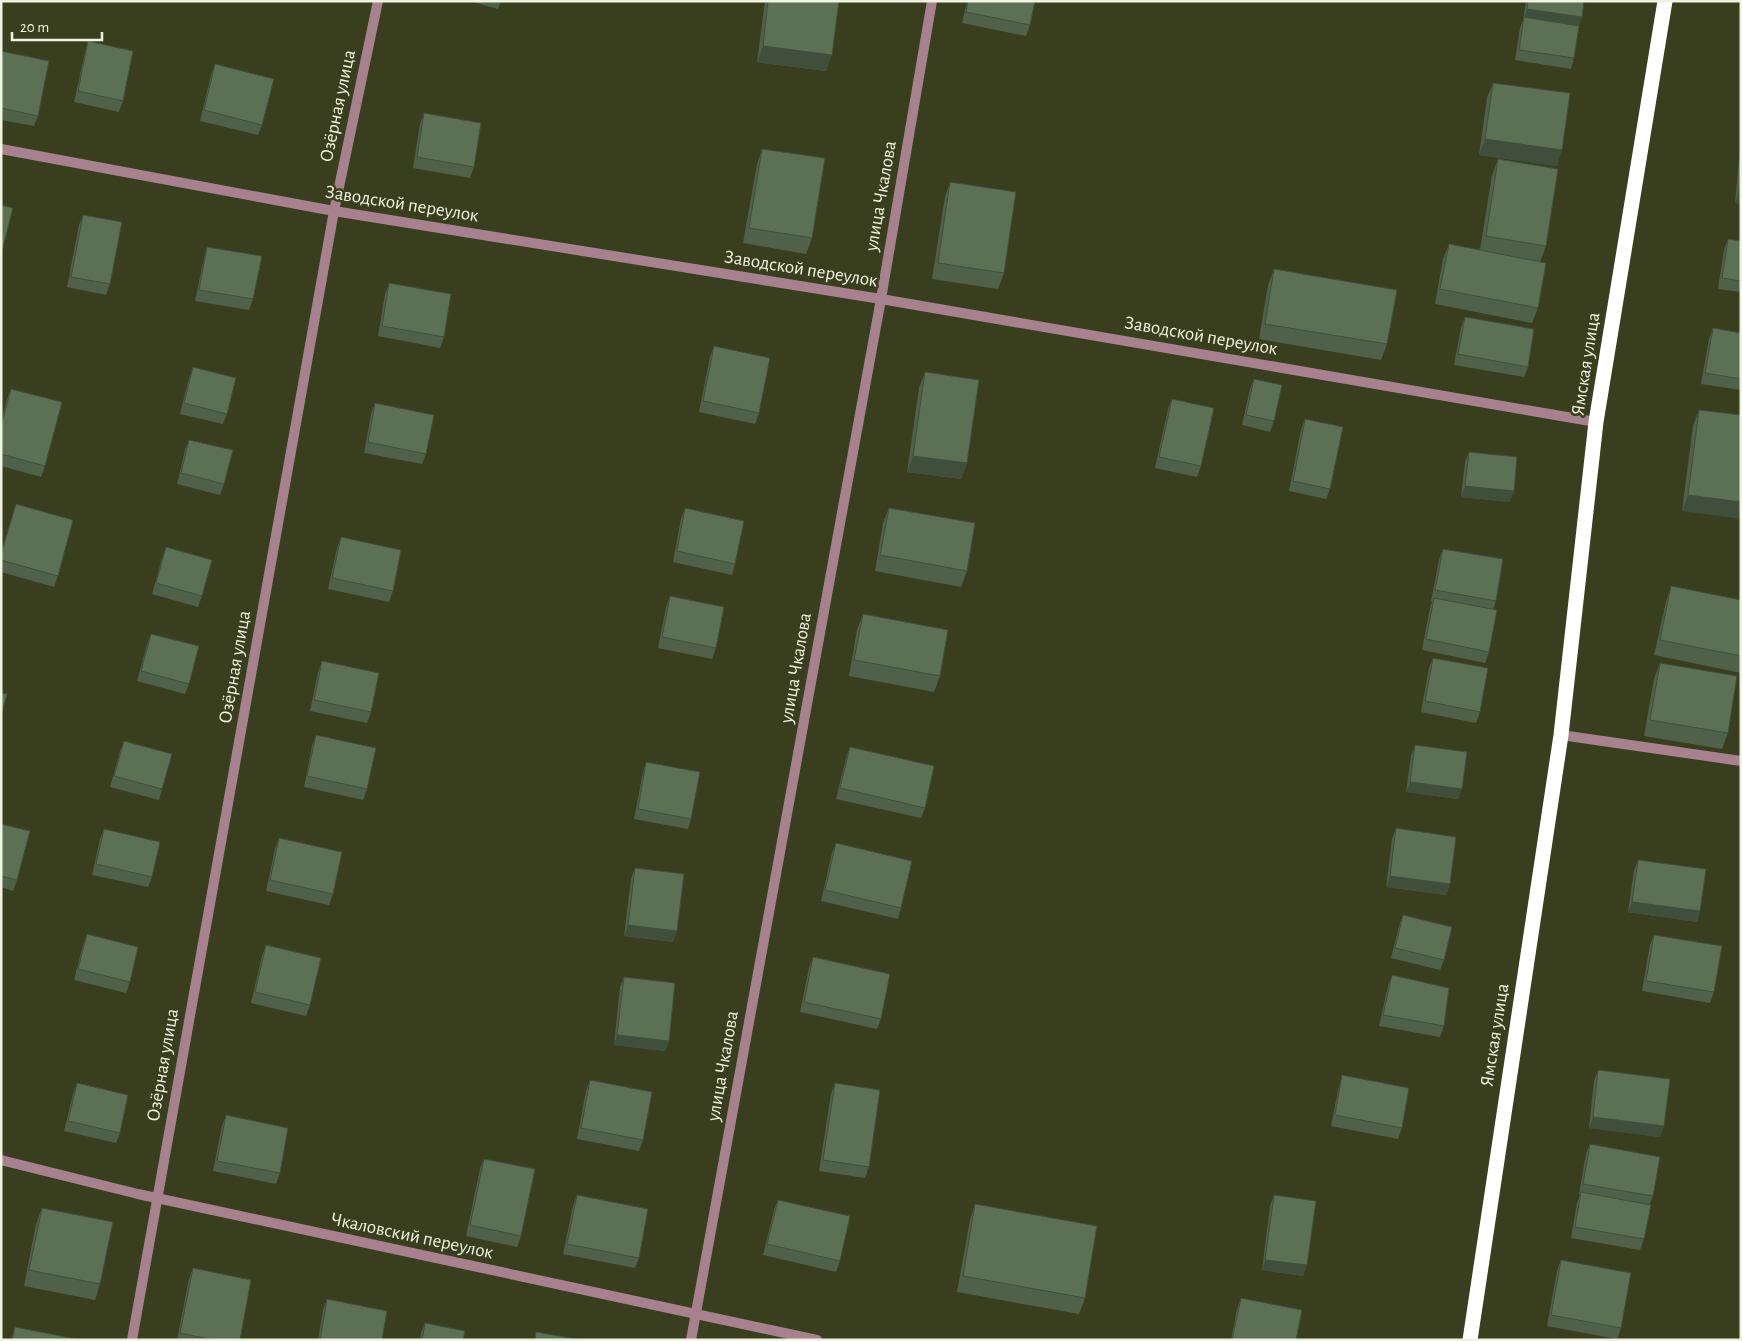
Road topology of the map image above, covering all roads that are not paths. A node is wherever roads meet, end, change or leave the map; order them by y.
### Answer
1 (378, 1) edge
2 (932, 1) edge
3 (1665, 1) edge
4 (1, 149) edge
5 (334, 212) junction
6 (881, 299) junction
7 (1596, 422) junction
8 (1561, 735) junction
9 (1741, 761) edge
10 (1, 1160) edge
11 (157, 1198) junction
12 (695, 1314) junction
13 (132, 1340) edge
14 (691, 1340) edge
15 (817, 1340) edge
16 (1470, 1340) edge

1 - 5 street, Озёрная улица
2 - 6 street, улица Чкалова
3 - 7 highway, Ямская улица
4 - 5 street, Заводской переулок
5 - 6 street, Заводской переулок
5 - 11 street, Озёрная улица
6 - 7 street, Заводской переулок
6 - 12 street, улица Чкалова
7 - 8 highway, Ямская улица
8 - 9 street
8 - 16 highway, Ямская улица
10 - 11 street, Чкаловский переулок
11 - 12 street, Чкаловский переулок
11 - 13 street, Озёрная улица
12 - 14 street, улица Чкалова
12 - 15 street, Чкаловский переулок

